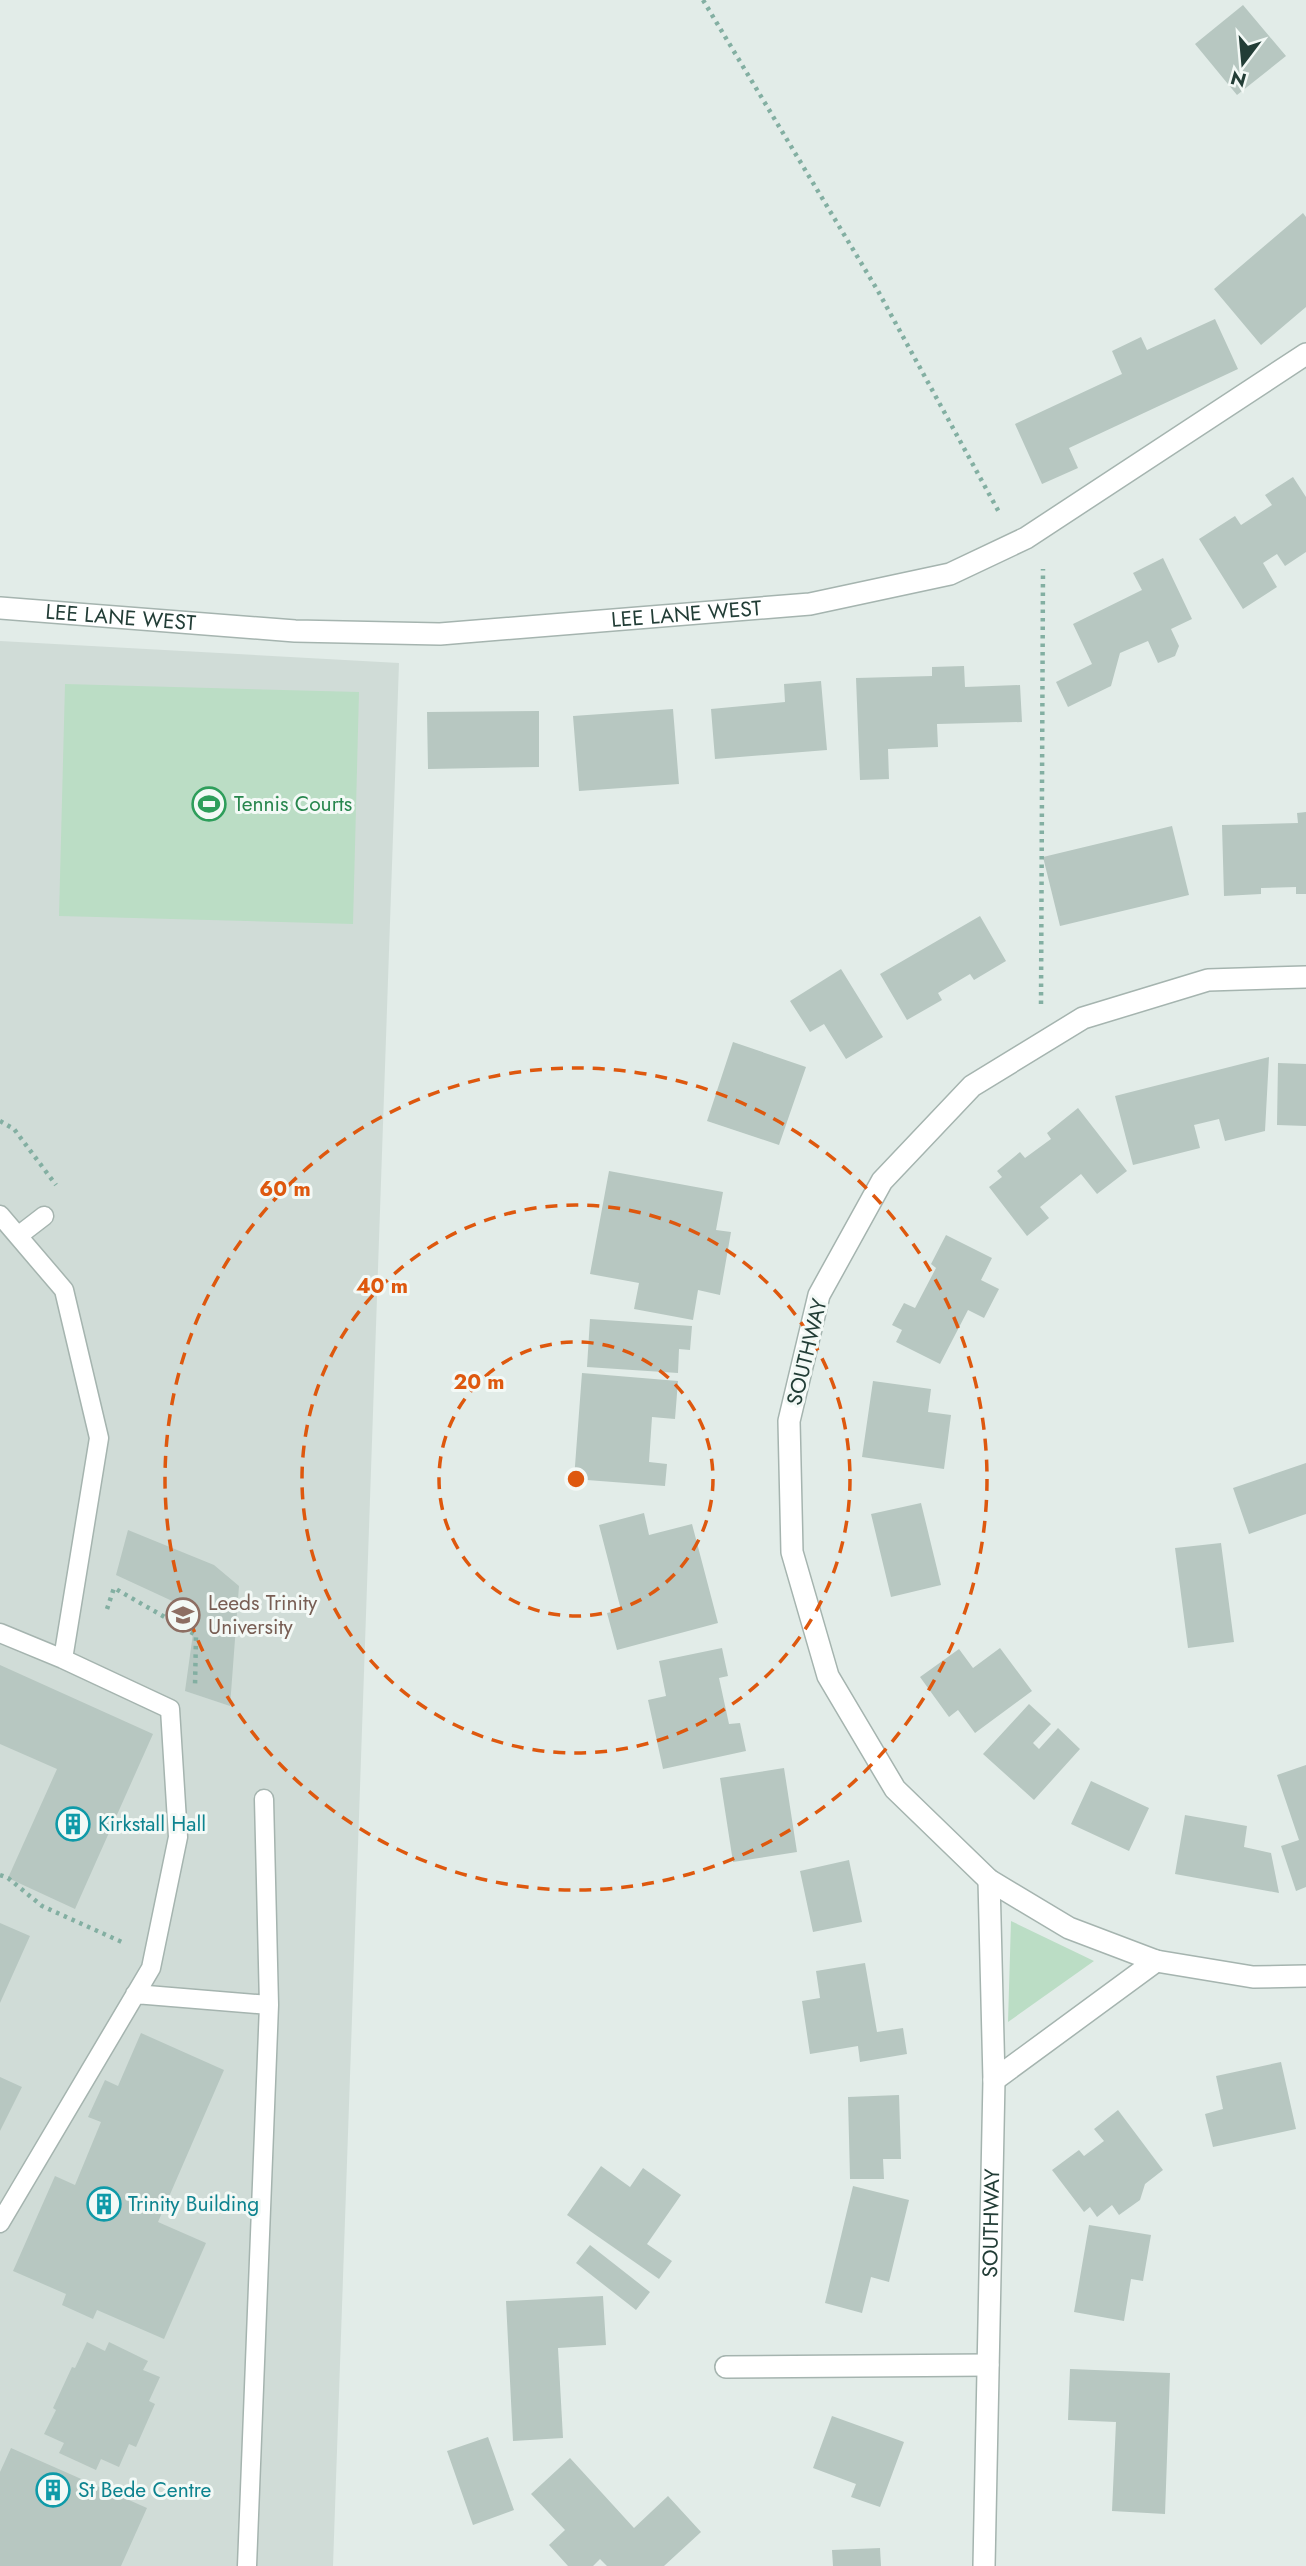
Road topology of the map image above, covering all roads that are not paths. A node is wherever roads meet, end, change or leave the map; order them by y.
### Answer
1 (1306, 354) edge
2 (0, 608) edge
3 (1306, 977) edge
4 (0, 1215) edge
5 (44, 1216) road end
6 (18, 1236) junction
7 (0, 1633) edge
8 (63, 1659) junction
9 (264, 1799) dead end
10 (989, 1880) junction
11 (1156, 1961) junction
12 (1306, 1976) edge
13 (135, 1994) junction
14 (269, 2005) junction
15 (994, 2080) junction
16 (0, 2223) edge
17 (988, 2365) junction
18 (726, 2367) dead end
19 (247, 2566) edge
20 (984, 2566) edge

1 - 2 street, LEE LANE WEST
3 - 10 street, SOUTHWAY
4 - 6 lane
5 - 6 lane
6 - 8 lane
7 - 8 lane
8 - 13 lane
9 - 14 lane
10 - 11 street, SOUTHWAY
10 - 15 street, SOUTHWAY
11 - 12 street, SOUTHWAY
11 - 15 street
13 - 14 lane
13 - 16 lane
14 - 19 lane
15 - 17 street, SOUTHWAY
17 - 18 street
17 - 20 street, SOUTHWAY

